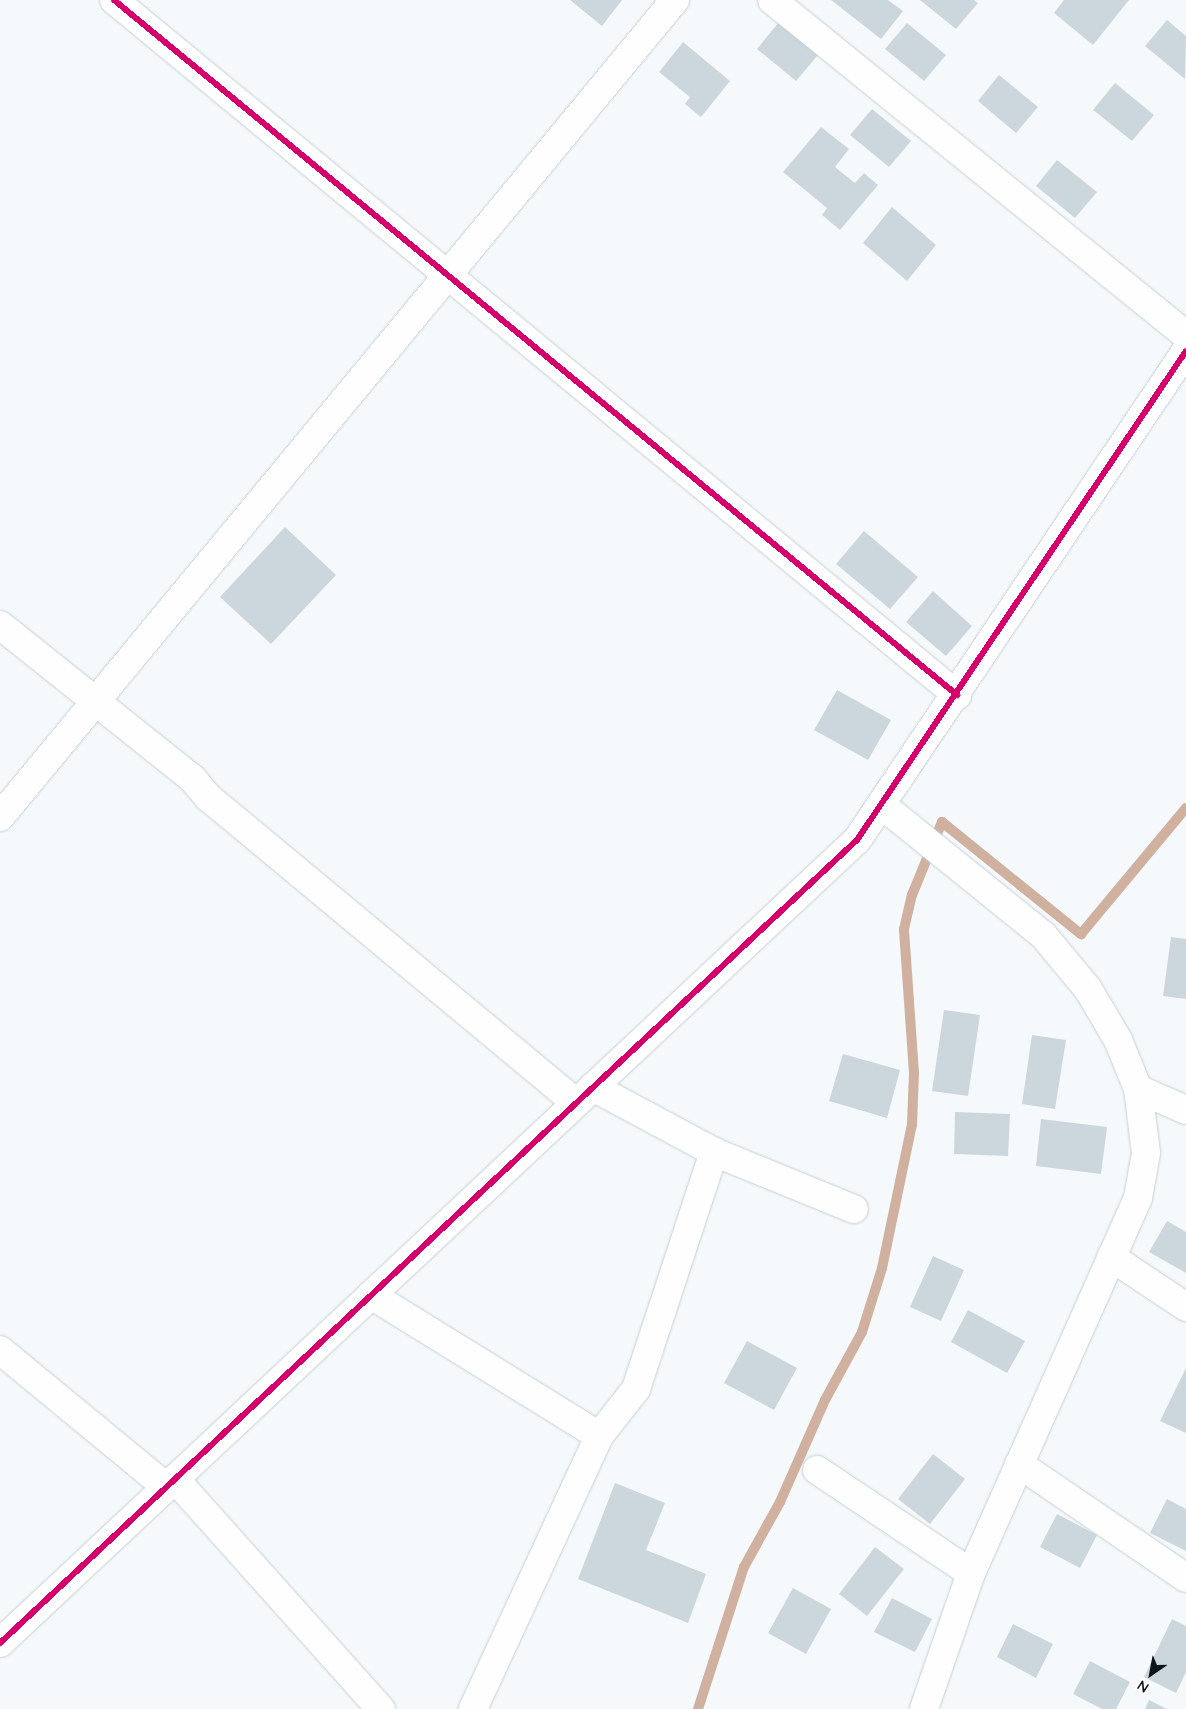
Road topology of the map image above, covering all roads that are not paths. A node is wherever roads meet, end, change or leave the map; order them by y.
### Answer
1 (114, 0) edge
2 (675, 0) edge
3 (772, 0) edge
4 (448, 275) junction
5 (1186, 335) edge
6 (1186, 351) edge
7 (0, 624) edge
8 (957, 695) junction
9 (94, 703) junction
10 (883, 806) junction
11 (0, 817) edge
12 (1138, 1089) junction
13 (584, 1095) junction
14 (1186, 1110) edge
15 (714, 1152) junction
16 (854, 1209) dead end
17 (1111, 1257) junction
18 (371, 1295) junction
19 (1186, 1308) edge
20 (0, 1350) edge
21 (599, 1436) junction
22 (1019, 1464) junction
23 (817, 1470) dead end
24 (170, 1483) junction
25 (971, 1573) junction
26 (1186, 1578) edge
27 (0, 1643) edge
28 (380, 1709) edge
29 (473, 1709) edge
30 (924, 1709) edge

1 - 4 street
2 - 4 street
3 - 5 street
4 - 8 street
4 - 9 street
6 - 8 street
7 - 9 street
8 - 10 street
9 - 11 street
9 - 13 street
10 - 12 street
10 - 13 street
12 - 14 street
12 - 17 street
13 - 15 street
13 - 18 street
15 - 16 street
15 - 21 street
17 - 19 street
17 - 22 street
18 - 21 street
18 - 24 street
20 - 24 street
21 - 29 street
22 - 25 street
22 - 26 street
23 - 25 street
24 - 27 street
24 - 28 street
25 - 30 street

